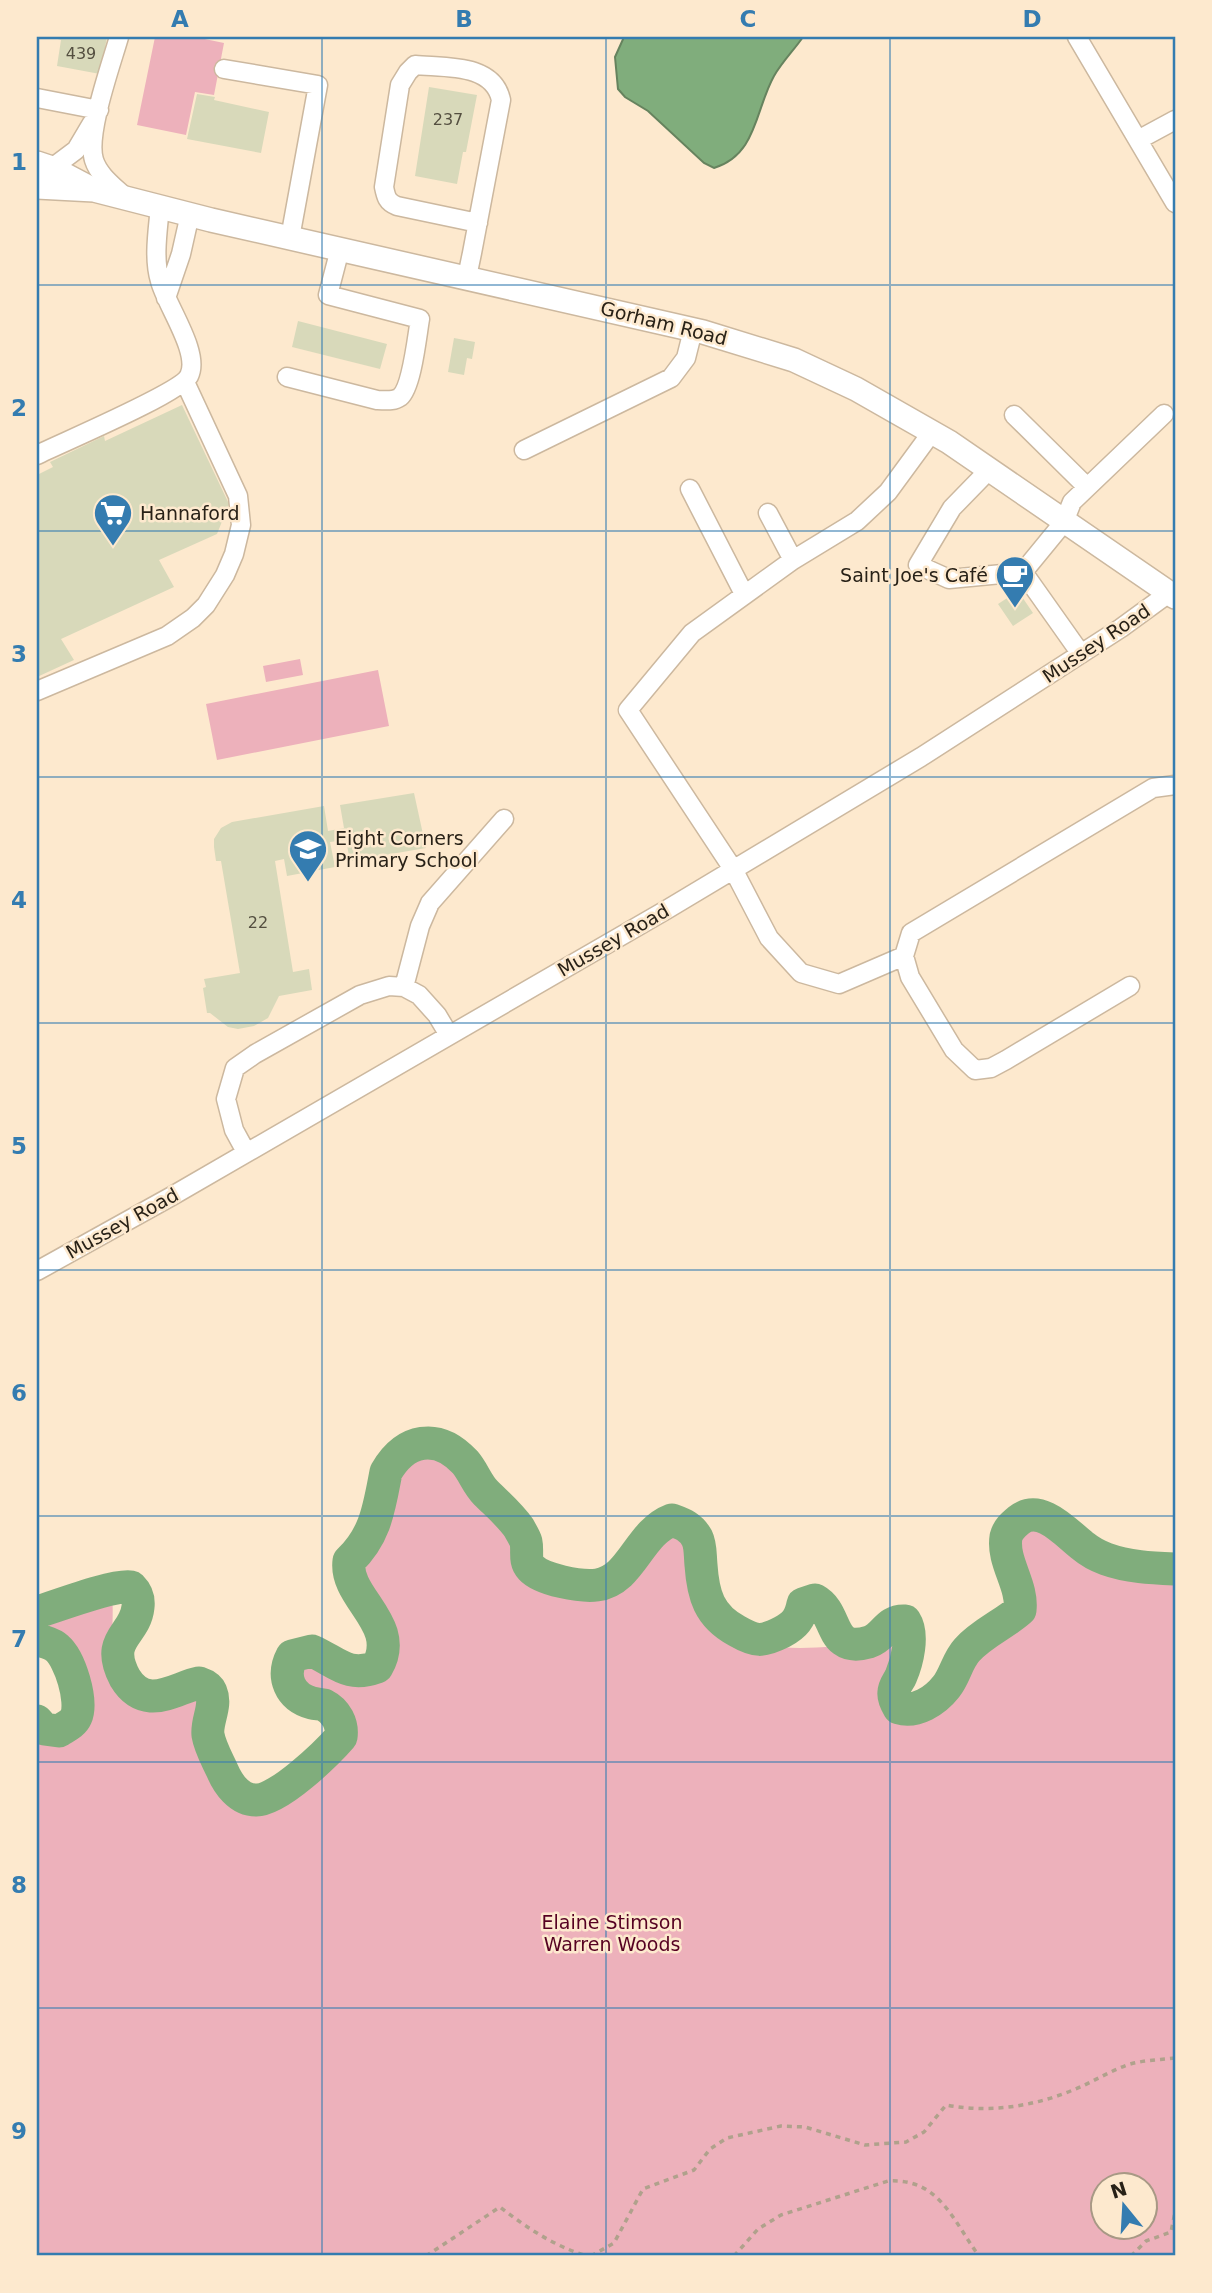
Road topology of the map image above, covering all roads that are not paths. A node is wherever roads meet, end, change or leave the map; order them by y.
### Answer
1 (119, 37) edge
2 (1077, 37) edge
3 (224, 69) dead end
4 (37, 97) edge
5 (99, 110) junction
6 (1175, 120) edge
7 (1138, 140) junction
8 (44, 165) edge
9 (37, 187) edge
10 (94, 190) junction
11 (126, 198) junction
12 (1175, 203) edge
13 (160, 206) junction
14 (190, 214) junction
15 (478, 223) junction
16 (290, 238) junction
17 (340, 249) junction
18 (467, 277) junction
19 (166, 298) junction
20 (693, 330) junction
21 (287, 376) dead end
22 (185, 382) junction
23 (1164, 414) dead end
24 (1014, 415) dead end
25 (932, 432) junction
26 (524, 450) dead end
27 (37, 455) edge
28 (990, 469) junction
29 (1087, 487) junction
30 (690, 489) dead end
31 (768, 513) dead end
32 (1064, 522) junction
33 (793, 560) junction
34 (1023, 572) junction
35 (1173, 592) edge
36 (744, 594) junction
37 (1081, 654) junction
38 (37, 691) edge
39 (1175, 785) edge
40 (504, 820) dead end
41 (733, 869) junction
42 (904, 956) junction
43 (1130, 986) dead end
44 (404, 987) junction
45 (449, 1035) junction
46 (246, 1152) junction
47 (37, 1271) edge

1 - 5 street
2 - 7 street
3 - 16 street
4 - 5 street
5 - 8 street
5 - 11 street
6 - 7 street
7 - 12 street
8 - 10 main road, Gorham Road
9 - 10 main road, Gorham Road
10 - 11 main road, Gorham Road
11 - 13 main road, Gorham Road
13 - 14 main road, Gorham Road
13 - 19 street
14 - 16 main road, Gorham Road
14 - 19 street
15 - 15 street
15 - 18 street
16 - 17 main road, Gorham Road
17 - 18 main road, Gorham Road
17 - 21 street
18 - 20 main road, Gorham Road
19 - 22 street
20 - 25 main road, Gorham Road
20 - 26 street
22 - 27 street
22 - 38 street
23 - 29 street
24 - 29 street
25 - 28 main road, Gorham Road
25 - 33 street
28 - 32 main road, Gorham Road
28 - 34 street
29 - 32 street
30 - 36 street
31 - 33 street
32 - 34 street
32 - 35 main road, Gorham Road
33 - 36 street
34 - 37 street
35 - 37 street, Mussey Road
36 - 41 street
37 - 41 street, Mussey Road
39 - 42 street
40 - 44 street
41 - 42 street
41 - 45 street, Mussey Road
42 - 43 street
44 - 45 street
44 - 46 street
45 - 46 street, Mussey Road
46 - 47 street, Mussey Road

